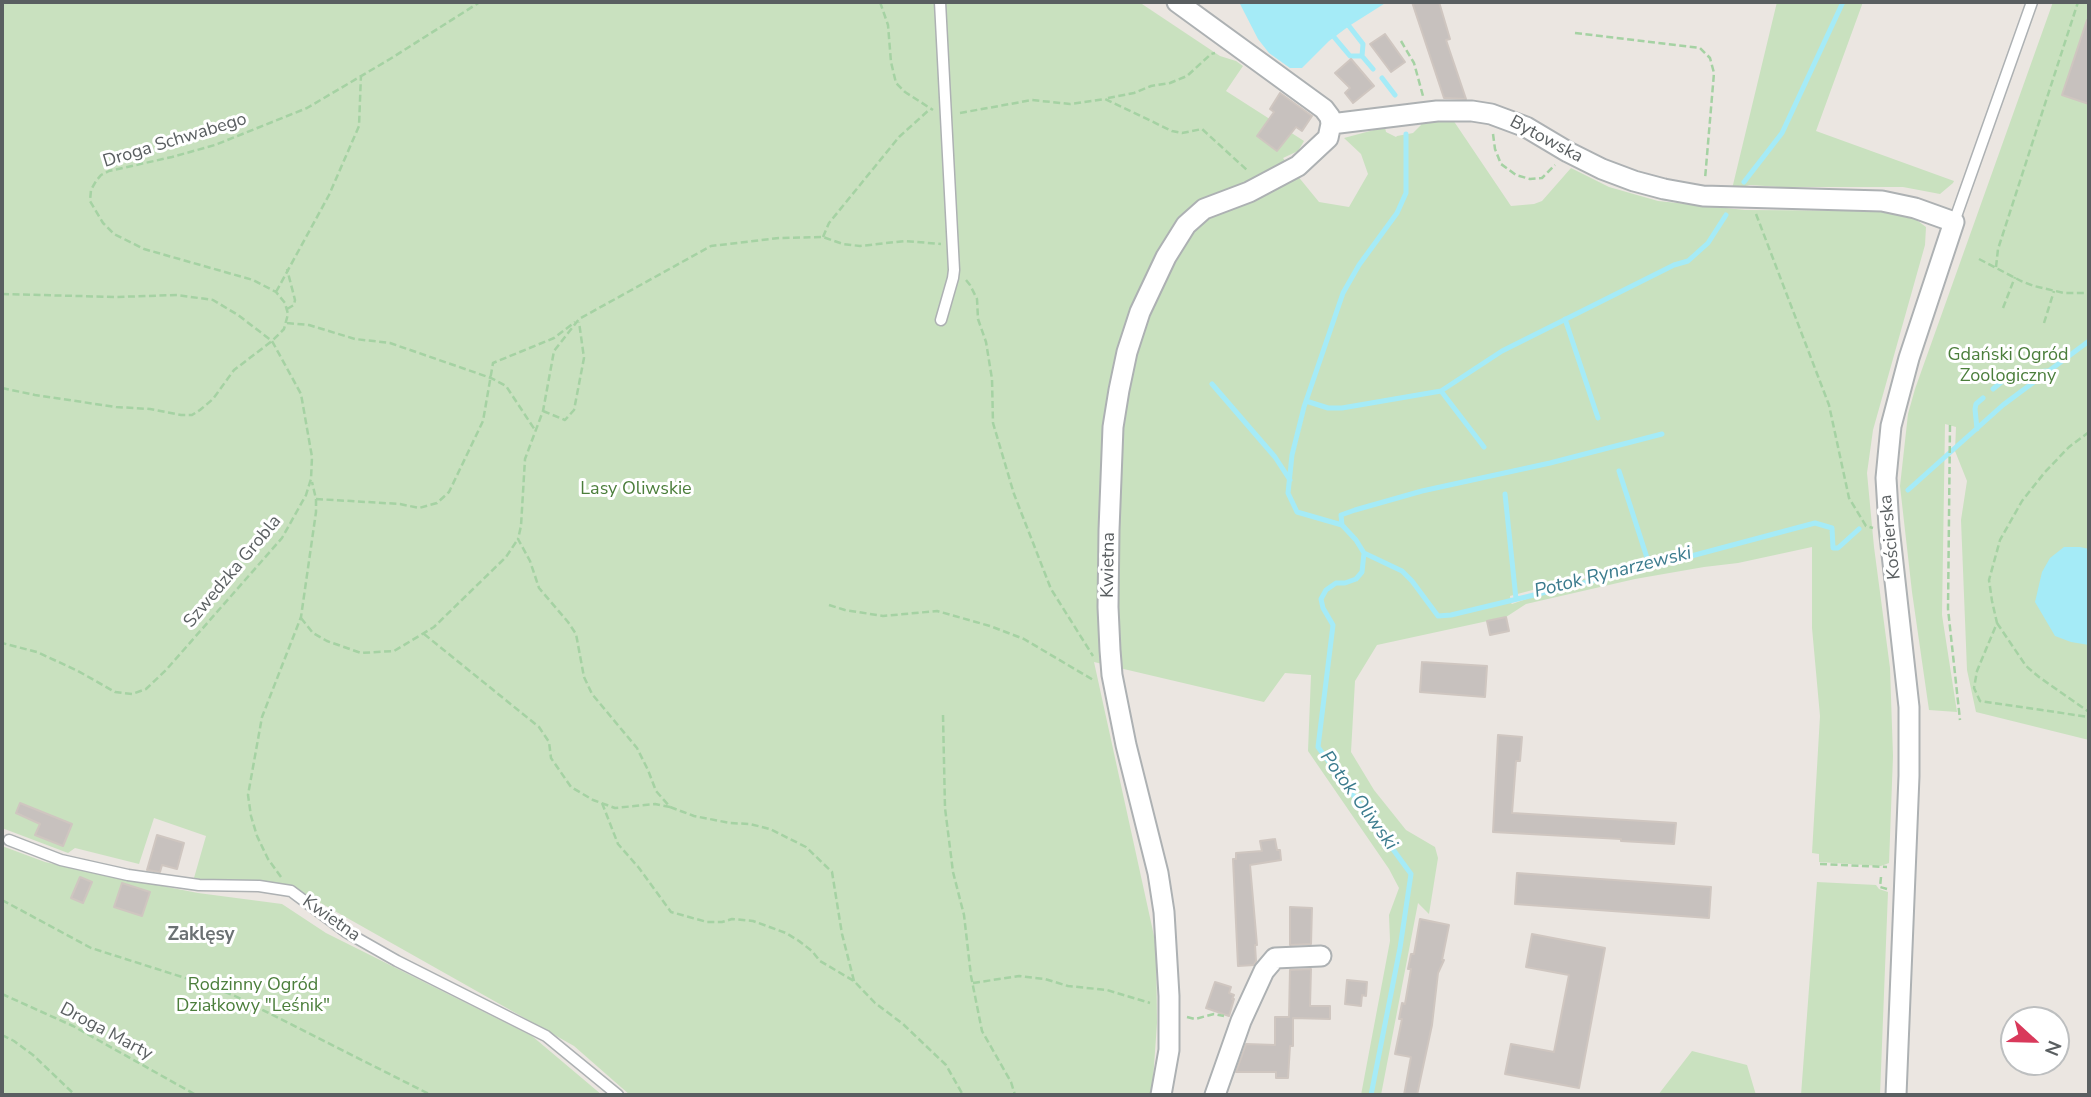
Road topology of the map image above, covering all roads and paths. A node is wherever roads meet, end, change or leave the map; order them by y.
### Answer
1 (480, 2) edge
2 (880, 2) edge
3 (940, 2) edge
4 (1177, 2) edge
5 (2032, 2) edge
6 (2078, 2) edge
7 (1575, 33) dead end
8 (1401, 41) dead end
9 (1219, 52) dead end
10 (362, 75) junction
11 (1105, 99) junction
12 (1422, 108) junction
13 (930, 109) junction
14 (1491, 114) junction
15 (946, 115) junction
16 (1331, 124) junction
17 (1568, 152) junction
18 (1262, 185) junction
19 (1703, 196) junction
20 (1755, 197) junction
21 (1954, 222) junction
22 (823, 237) junction
23 (952, 243) junction
24 (1979, 259) dead end
25 (1996, 267) junction
26 (288, 269) junction
27 (954, 270) junction
28 (2015, 277) junction
29 (2054, 291) junction
30 (276, 292) junction
31 (2089, 293) edge
32 (2, 294) edge
33 (2003, 307) dead end
34 (287, 309) junction
35 (579, 319) junction
36 (942, 320) dead end
37 (287, 323) junction
38 (2044, 323) dead end
39 (272, 341) junction
40 (491, 378) junction
41 (2, 388) edge
42 (543, 411) junction
43 (1951, 425) dead end
44 (535, 430) junction
45 (2089, 432) edge
46 (311, 479) junction
47 (316, 499) junction
48 (1883, 530) dead end
49 (518, 539) junction
50 (829, 605) dead end
51 (301, 617) junction
52 (1997, 623) junction
53 (424, 634) junction
54 (2, 643) edge
55 (1114, 684) junction
56 (2089, 714) edge
57 (943, 715) dead end
58 (1960, 720) dead end
59 (602, 803) junction
60 (670, 807) junction
61 (9, 840) dead end
62 (1894, 863) dead end
63 (1820, 864) dead end
64 (291, 891) junction
65 (2, 900) edge
66 (1321, 956) dead end
67 (854, 981) junction
68 (973, 983) junction
69 (2, 994) edge
70 (1169, 1004) junction
71 (1241, 1021) junction
72 (2, 1035) edge
73 (75, 1095) edge
74 (196, 1095) edge
75 (431, 1095) edge
76 (618, 1095) edge
77 (962, 1095) edge
78 (1015, 1095) edge
79 (1161, 1095) edge
80 (1215, 1095) edge
81 (1896, 1095) edge

1 - 10 path, Droga Schwabego
2 - 13 path
3 - 15 lane
4 - 16 street
5 - 21 lane, Kościerska
6 - 25 path
7 - 19 path
8 - 12 path
9 - 11 path
10 - 26 path
10 - 30 path, Droga Schwabego
11 - 15 path
11 - 18 path
12 - 14 street, Bytowska
12 - 16 street, Bytowska
13 - 15 path
13 - 22 path
14 - 17 street, Bytowska
14 - 17 path
15 - 23 lane
16 - 18 street, Kwietna
17 - 19 street, Bytowska
18 - 55 street, Kwietna
19 - 20 street, Bytowska
20 - 21 street, Bytowska
20 - 48 path
21 - 81 street, Kościerska
22 - 23 path
22 - 35 path
23 - 27 lane
24 - 25 path
25 - 28 path
26 - 30 path
26 - 34 path
27 - 36 lane
27 - 55 path
28 - 29 path
28 - 33 path
29 - 31 path
29 - 38 path
30 - 34 path
32 - 39 path, Szwedzka Grobla
34 - 37 path
35 - 40 path
35 - 42 path
35 - 42 path
37 - 39 path
37 - 40 path
39 - 41 path
39 - 46 path, Szwedzka Grobla
40 - 44 path
40 - 47 path
42 - 44 path
43 - 58 path
44 - 49 path
45 - 52 path
46 - 47 path
46 - 54 path, Szwedzka Grobla
47 - 51 path
49 - 53 path
49 - 60 path
50 - 55 path
51 - 53 path
51 - 64 path
52 - 56 path
52 - 56 path
53 - 59 path
55 - 70 street, Kwietna
57 - 68 path
59 - 60 path
59 - 67 path
60 - 67 path
61 - 64 lane, Kwietna
62 - 63 path
64 - 76 lane, Kwietna
65 - 75 path
66 - 71 street
67 - 77 path
68 - 70 path
68 - 78 path
69 - 74 path, Droga Marty
70 - 71 path
70 - 79 street, Kwietna
71 - 80 street
72 - 73 path

